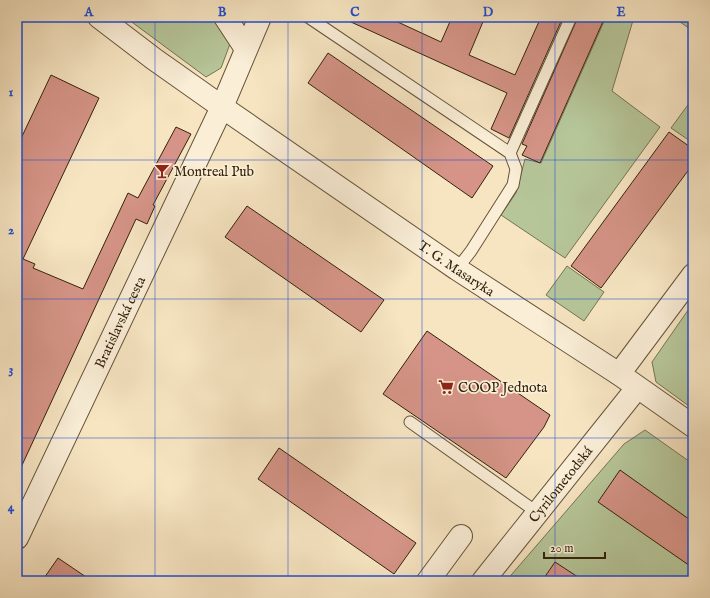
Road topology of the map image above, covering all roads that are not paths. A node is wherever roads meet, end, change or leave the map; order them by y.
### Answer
1 (99, 17) edge
2 (225, 17) edge
3 (260, 17) edge
4 (308, 17) edge
5 (571, 17) edge
6 (246, 49) junction
7 (222, 107) junction
8 (510, 153) junction
9 (457, 269) junction
10 (693, 275) edge
11 (619, 374) junction
12 (638, 388) junction
13 (410, 422) dead end
14 (693, 426) edge
15 (538, 514) junction
16 (461, 536) dead end
17 (17, 538) edge
18 (428, 581) edge
19 (484, 581) edge

1 - 7 street, T. G. Masaryka
2 - 6 street
3 - 6 street, Bratislavská cesta
4 - 8 lane
5 - 8 lane
6 - 7 street, Bratislavská cesta
7 - 9 street, T. G. Masaryka
7 - 17 street, Bratislavská cesta
8 - 9 lane
9 - 11 street, T. G. Masaryka
10 - 11 street
11 - 12 street, T. G. Masaryka
12 - 14 street, T. G. Masaryka
12 - 15 street, Cyrilometodská
13 - 15 lane
15 - 19 street, Cyrilometodská
16 - 18 street

